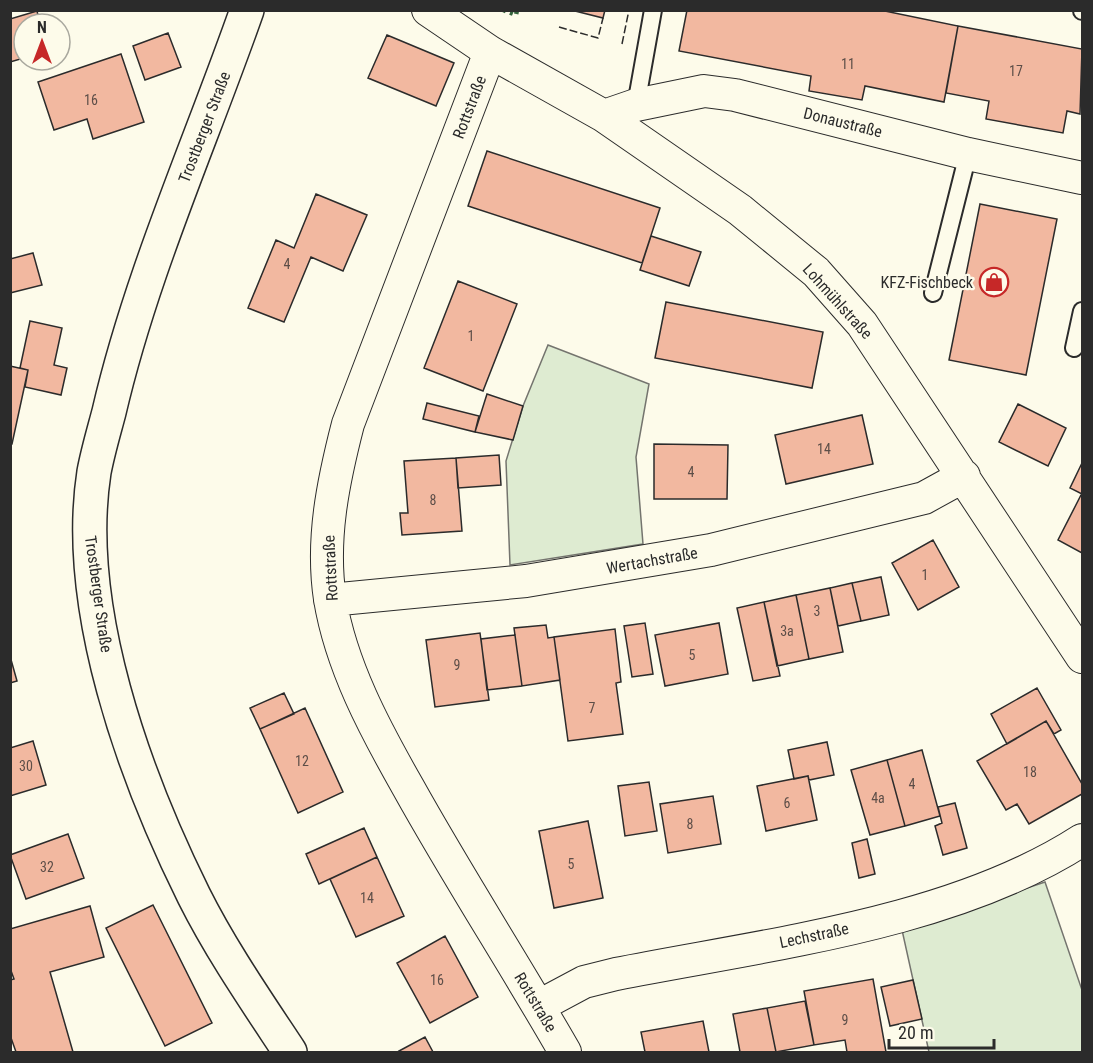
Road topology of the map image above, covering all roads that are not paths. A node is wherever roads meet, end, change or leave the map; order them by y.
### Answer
1 (247, 10) edge
2 (428, 10) edge
3 (653, 10) edge
4 (490, 52) junction
5 (636, 105) junction
6 (604, 116) junction
7 (968, 154) junction
8 (1083, 178) edge
9 (933, 293) dead end
10 (1083, 311) edge
11 (1074, 348) dead end
12 (964, 476) junction
13 (330, 600) junction
14 (1083, 657) edge
15 (1083, 840) edge
16 (539, 1006) junction
17 (290, 1053) edge
18 (565, 1053) edge

1 - 17 main road, Trostberger Straße
2 - 4 street, Lohmühlstraße
3 - 5 lane
4 - 6 street, Lohmühlstraße
4 - 13 street, Rottstraße
5 - 6 street, Donaustraße
5 - 7 street, Donaustraße
6 - 12 street, Lohmühlstraße
7 - 8 street, Donaustraße
7 - 9 lane
10 - 11 lane
12 - 13 street, Wertachstraße
12 - 14 street, Lohmühlstraße
13 - 16 street, Rottstraße
15 - 16 street, Lechstraße
16 - 18 street, Rottstraße

